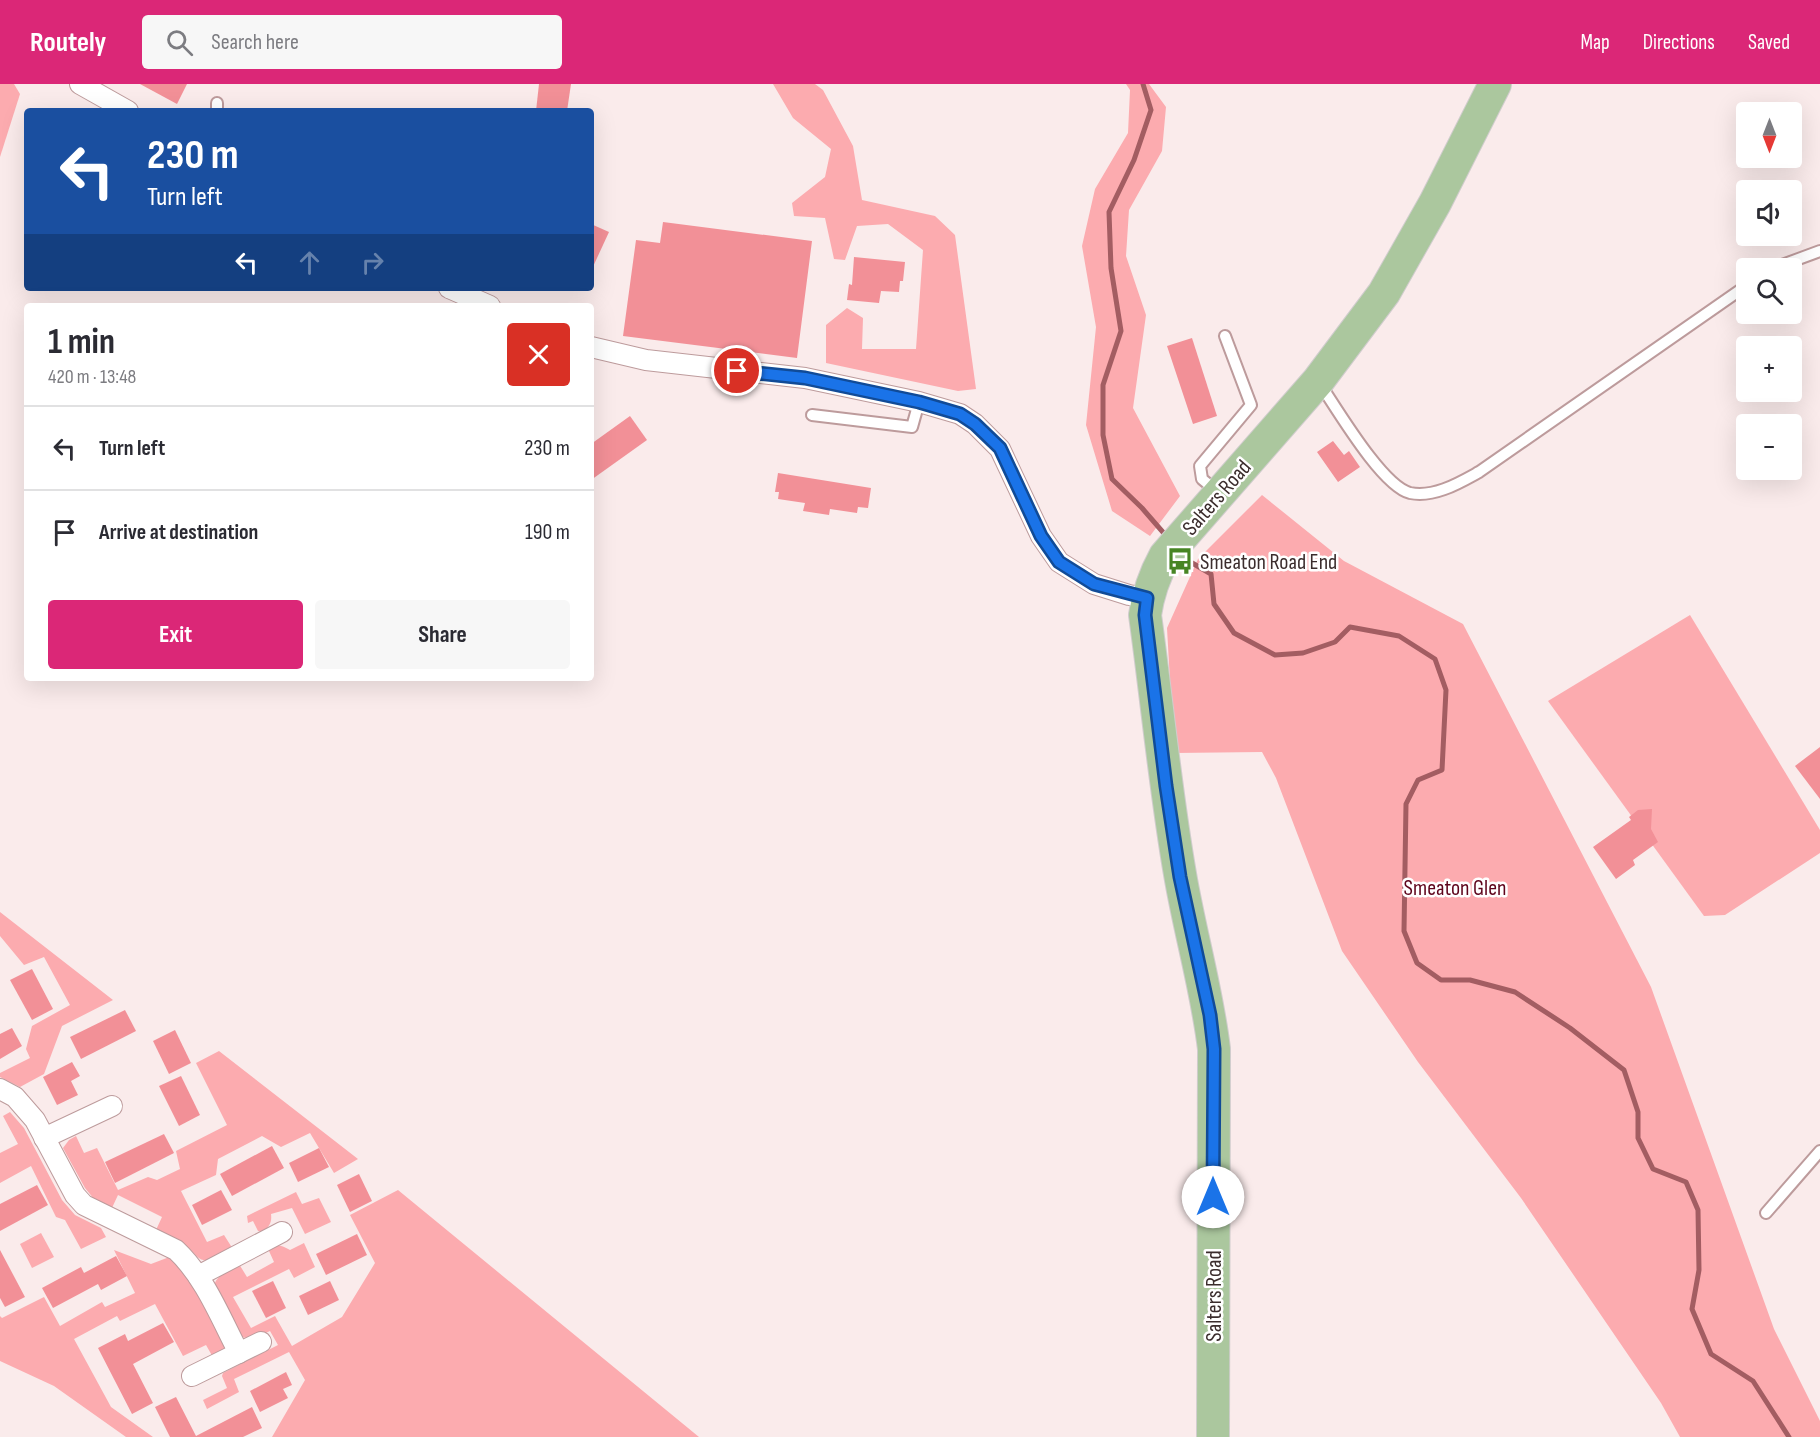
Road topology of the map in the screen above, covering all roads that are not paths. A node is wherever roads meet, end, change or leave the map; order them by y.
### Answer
1 (80, 84) edge
2 (1495, 84) edge
3 (123, 108) edge
4 (1820, 251) edge
5 (1801, 258) edge
6 (456, 291) edge
7 (1736, 293) edge
8 (483, 303) edge
9 (1225, 336) dead end
10 (594, 348) edge
11 (1318, 381) junction
12 (919, 402) junction
13 (812, 415) dead end
14 (1219, 493) junction
15 (1147, 598) junction
16 (0, 1089) edge
17 (112, 1106) dead end
18 (44, 1138) junction
19 (1820, 1151) edge
20 (1766, 1213) dead end
21 (282, 1232) dead end
22 (198, 1276) junction
23 (261, 1342) dead end
24 (239, 1353) junction
25 (192, 1376) dead end
26 (1214, 1437) edge

1 - 3 street
2 - 11 main road, Salters Road
4 - 5 lane
6 - 8 street
7 - 11 lane
9 - 14 lane
10 - 12 street
11 - 14 main road, Salters Road
12 - 13 lane
12 - 15 street
14 - 15 main road, Salters Road
15 - 26 main road, Salters Road
16 - 18 street
17 - 18 street
18 - 22 street
19 - 20 lane
21 - 22 street
22 - 24 street
23 - 24 street
24 - 25 street

